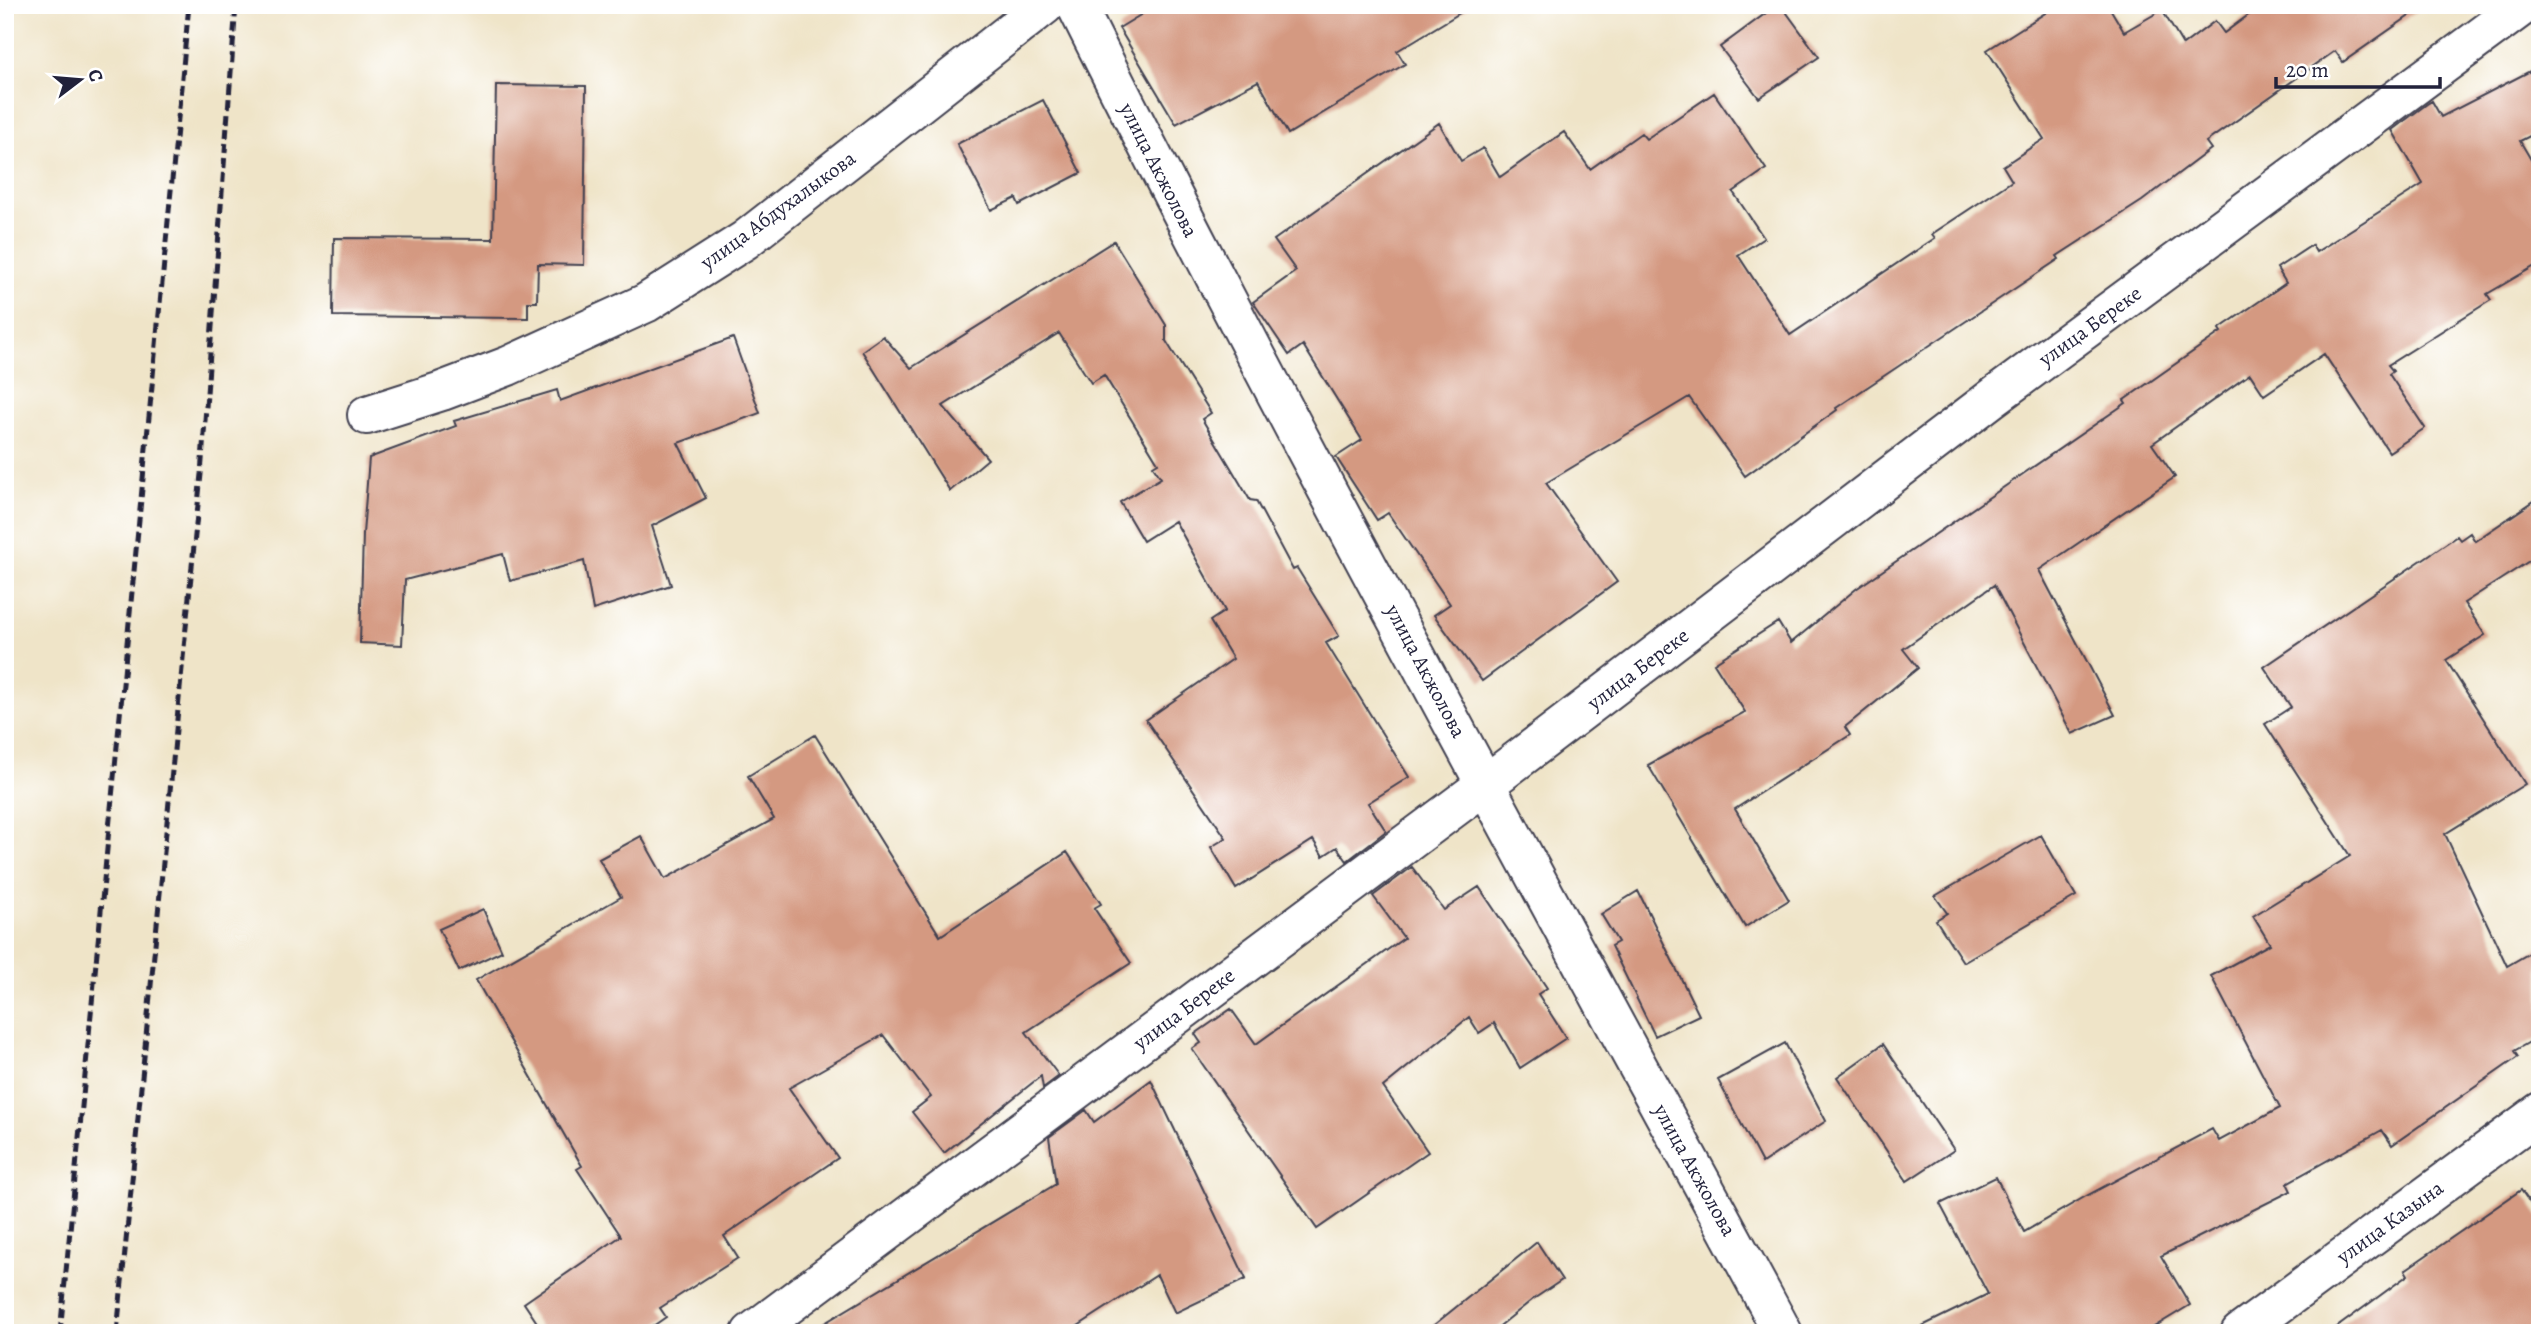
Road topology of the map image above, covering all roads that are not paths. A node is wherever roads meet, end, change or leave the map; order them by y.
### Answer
1 (1045, 5) edge
2 (1076, 5) edge
3 (2524, 5) edge
4 (367, 415) dead end
5 (1486, 784) junction
6 (2540, 1112) edge
7 (751, 1333) edge
8 (1783, 1333) edge
9 (2240, 1333) edge

1 - 4 street, улица Абдухалыкова
2 - 5 street, улица Акжолова
3 - 5 street, улица Береке
5 - 7 street, улица Береке
5 - 8 street, улица Акжолова
6 - 9 street, улица Казына

